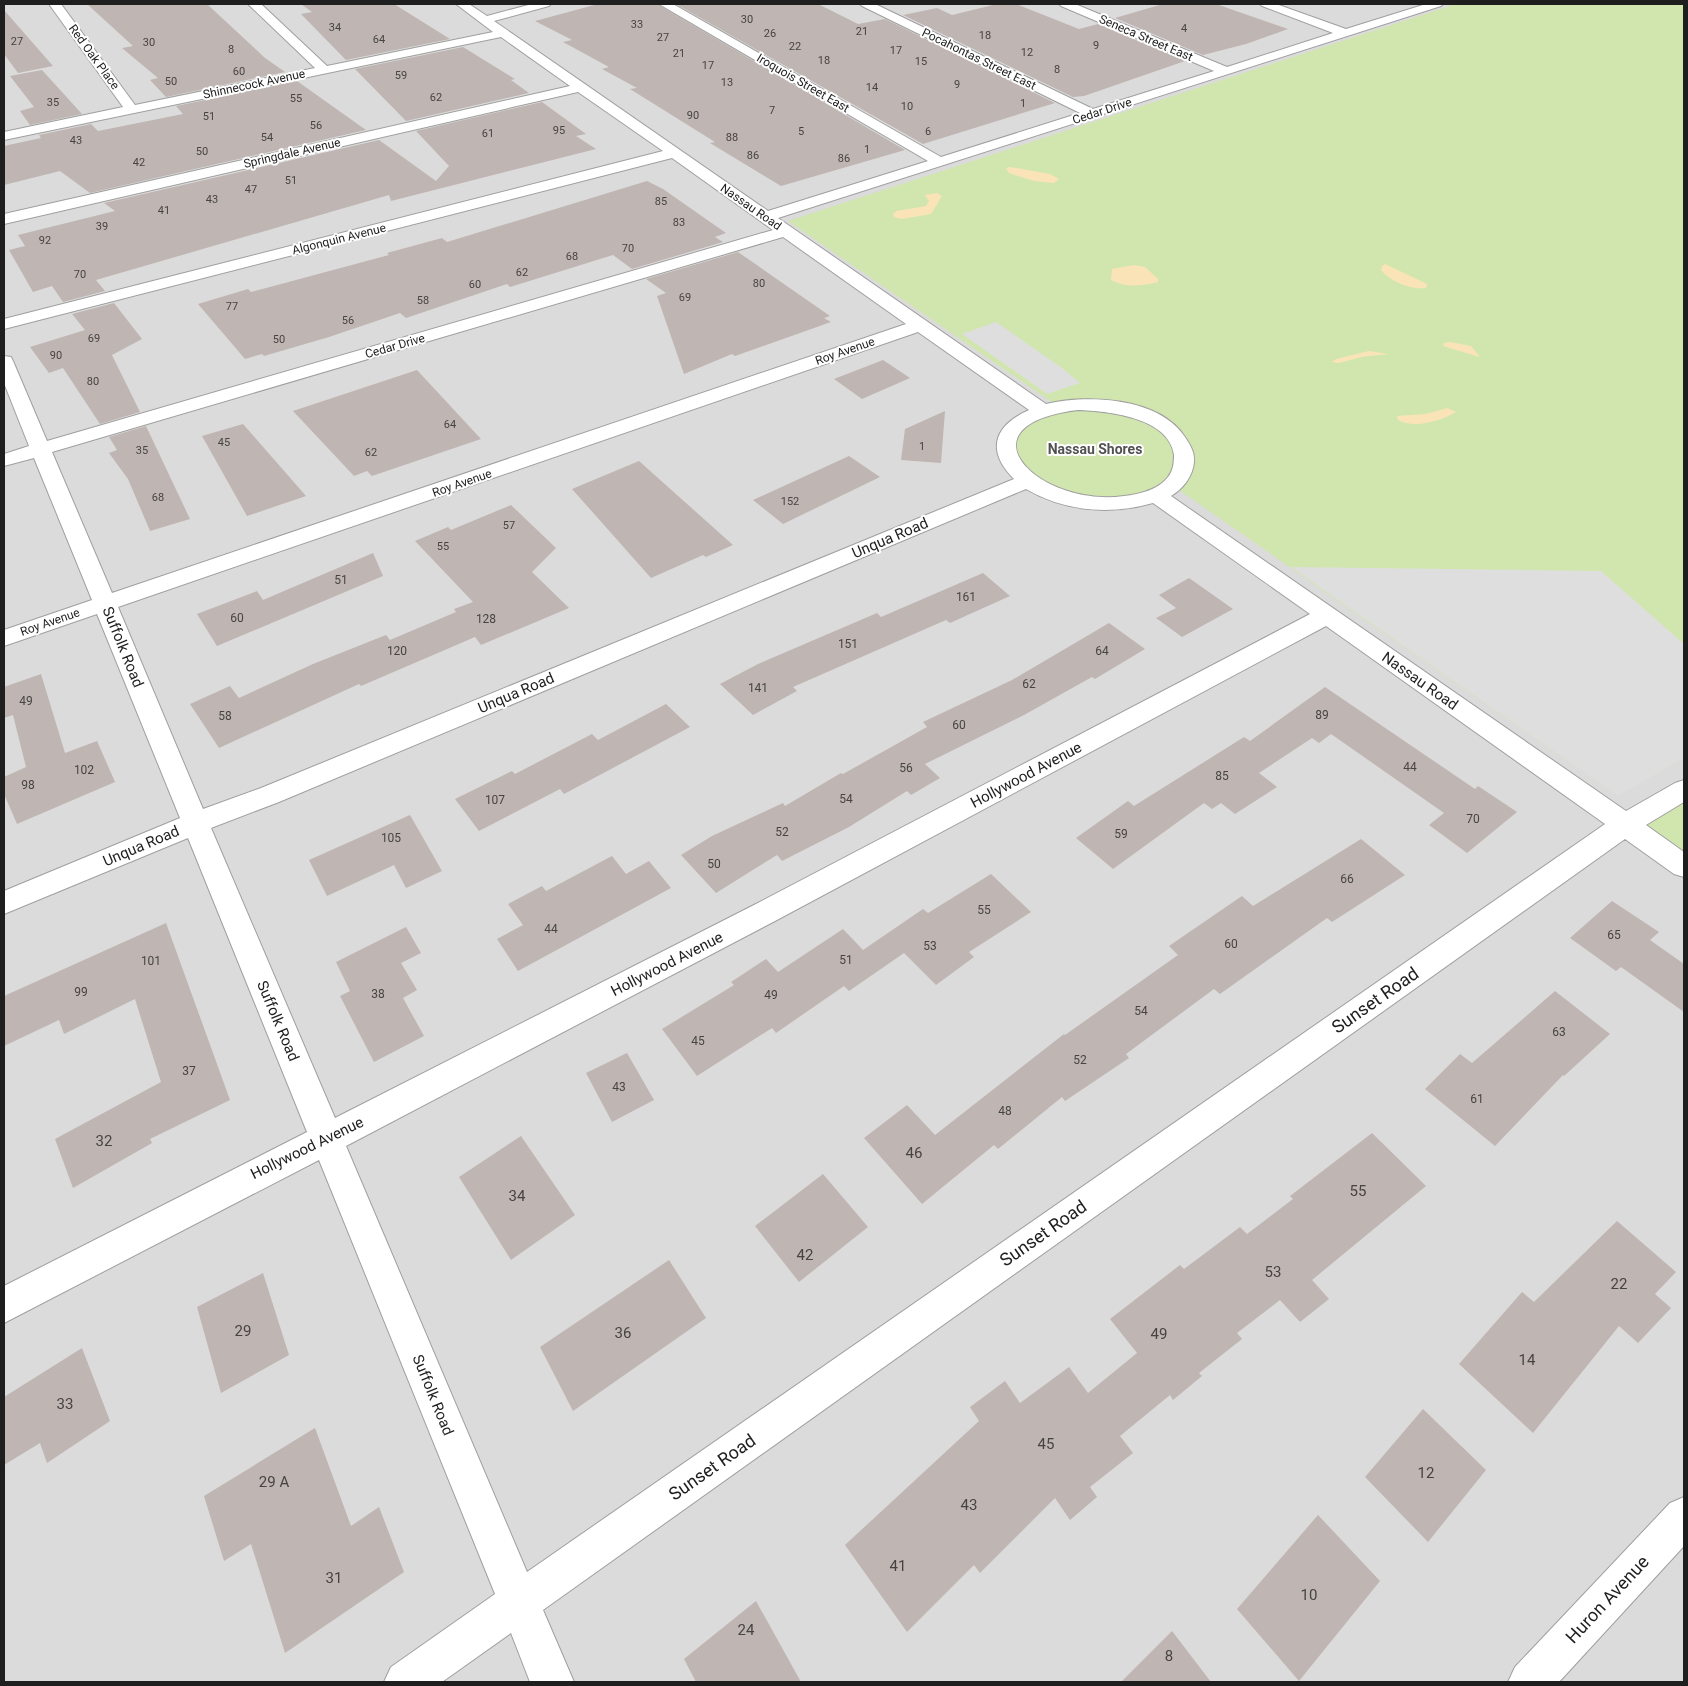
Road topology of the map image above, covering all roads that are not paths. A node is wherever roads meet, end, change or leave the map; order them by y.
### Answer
1 (55, 4) edge
2 (254, 4) edge
3 (462, 4) edge
4 (545, 4) edge
5 (665, 4) edge
6 (866, 4) edge
7 (1065, 4) edge
8 (1266, 4) edge
9 (1437, 4) edge
10 (485, 20) junction
11 (504, 33) junction
12 (1345, 33) junction
13 (324, 70) junction
14 (1226, 71) junction
15 (581, 87) junction
16 (132, 110) junction
17 (1093, 114) junction
18 (4, 136) edge
19 (674, 153) junction
20 (940, 162) junction
21 (766, 217) junction
22 (4, 219) edge
23 (786, 231) junction
24 (4, 324) edge
25 (920, 325) junction
26 (4, 360) edge
27 (1041, 410) junction
28 (41, 450) junction
29 (4, 460) edge
30 (1027, 481) junction
31 (1156, 495) junction
32 (105, 604) junction
33 (1327, 615) junction
34 (4, 638) edge
35 (1684, 790) edge
36 (196, 823) junction
37 (1625, 824) junction
38 (1684, 866) edge
39 (4, 903) edge
40 (327, 1139) junction
41 (4, 1306) edge
42 (1684, 1517) edge
43 (519, 1603) junction
44 (406, 1682) edge
45 (552, 1682) edge
46 (1530, 1682) edge

1 - 16 street, Red Oak Place
2 - 13 street
3 - 10 street, Nassau Road
4 - 10 street
5 - 20 street, Iroquois Street East
6 - 17 street, Pocahontas Street East
7 - 14 street, Seneca Street East
8 - 12 street
9 - 12 street, Cedar Drive
10 - 11 street, Nassau Road
11 - 13 street, Shinnecock Avenue
11 - 15 street, Nassau Road
12 - 14 street, Cedar Drive
13 - 16 street, Shinnecock Avenue
14 - 17 street, Cedar Drive
15 - 19 street, Nassau Road
15 - 22 street, Springdale Avenue
16 - 18 street, Shinnecock Avenue
17 - 20 street, Cedar Drive
19 - 21 street, Nassau Road
19 - 24 street, Algonquin Avenue
20 - 21 street, Cedar Drive
21 - 23 street, Nassau Road
23 - 25 street, Nassau Road
23 - 28 street, Cedar Drive
25 - 27 street, Nassau Road
25 - 32 street, Roy Avenue
26 - 28 street, Suffolk Road
27 - 30 street
27 - 31 street
28 - 29 street, Cedar Drive
28 - 32 street, Suffolk Road
30 - 31 street
30 - 36 street, Unqua Road
31 - 33 street, Nassau Road
32 - 34 street, Roy Avenue
32 - 36 street, Suffolk Road
33 - 37 street, Nassau Road
33 - 40 street, Hollywood Avenue
35 - 37 street, Sunset Road
36 - 39 street, Unqua Road
36 - 40 street, Suffolk Road
37 - 38 street, Nassau Road
37 - 43 street, Sunset Road
40 - 41 street, Hollywood Avenue
40 - 43 street, Suffolk Road
42 - 46 street, Huron Avenue
43 - 44 street, Sunset Road
43 - 45 street, Suffolk Road

